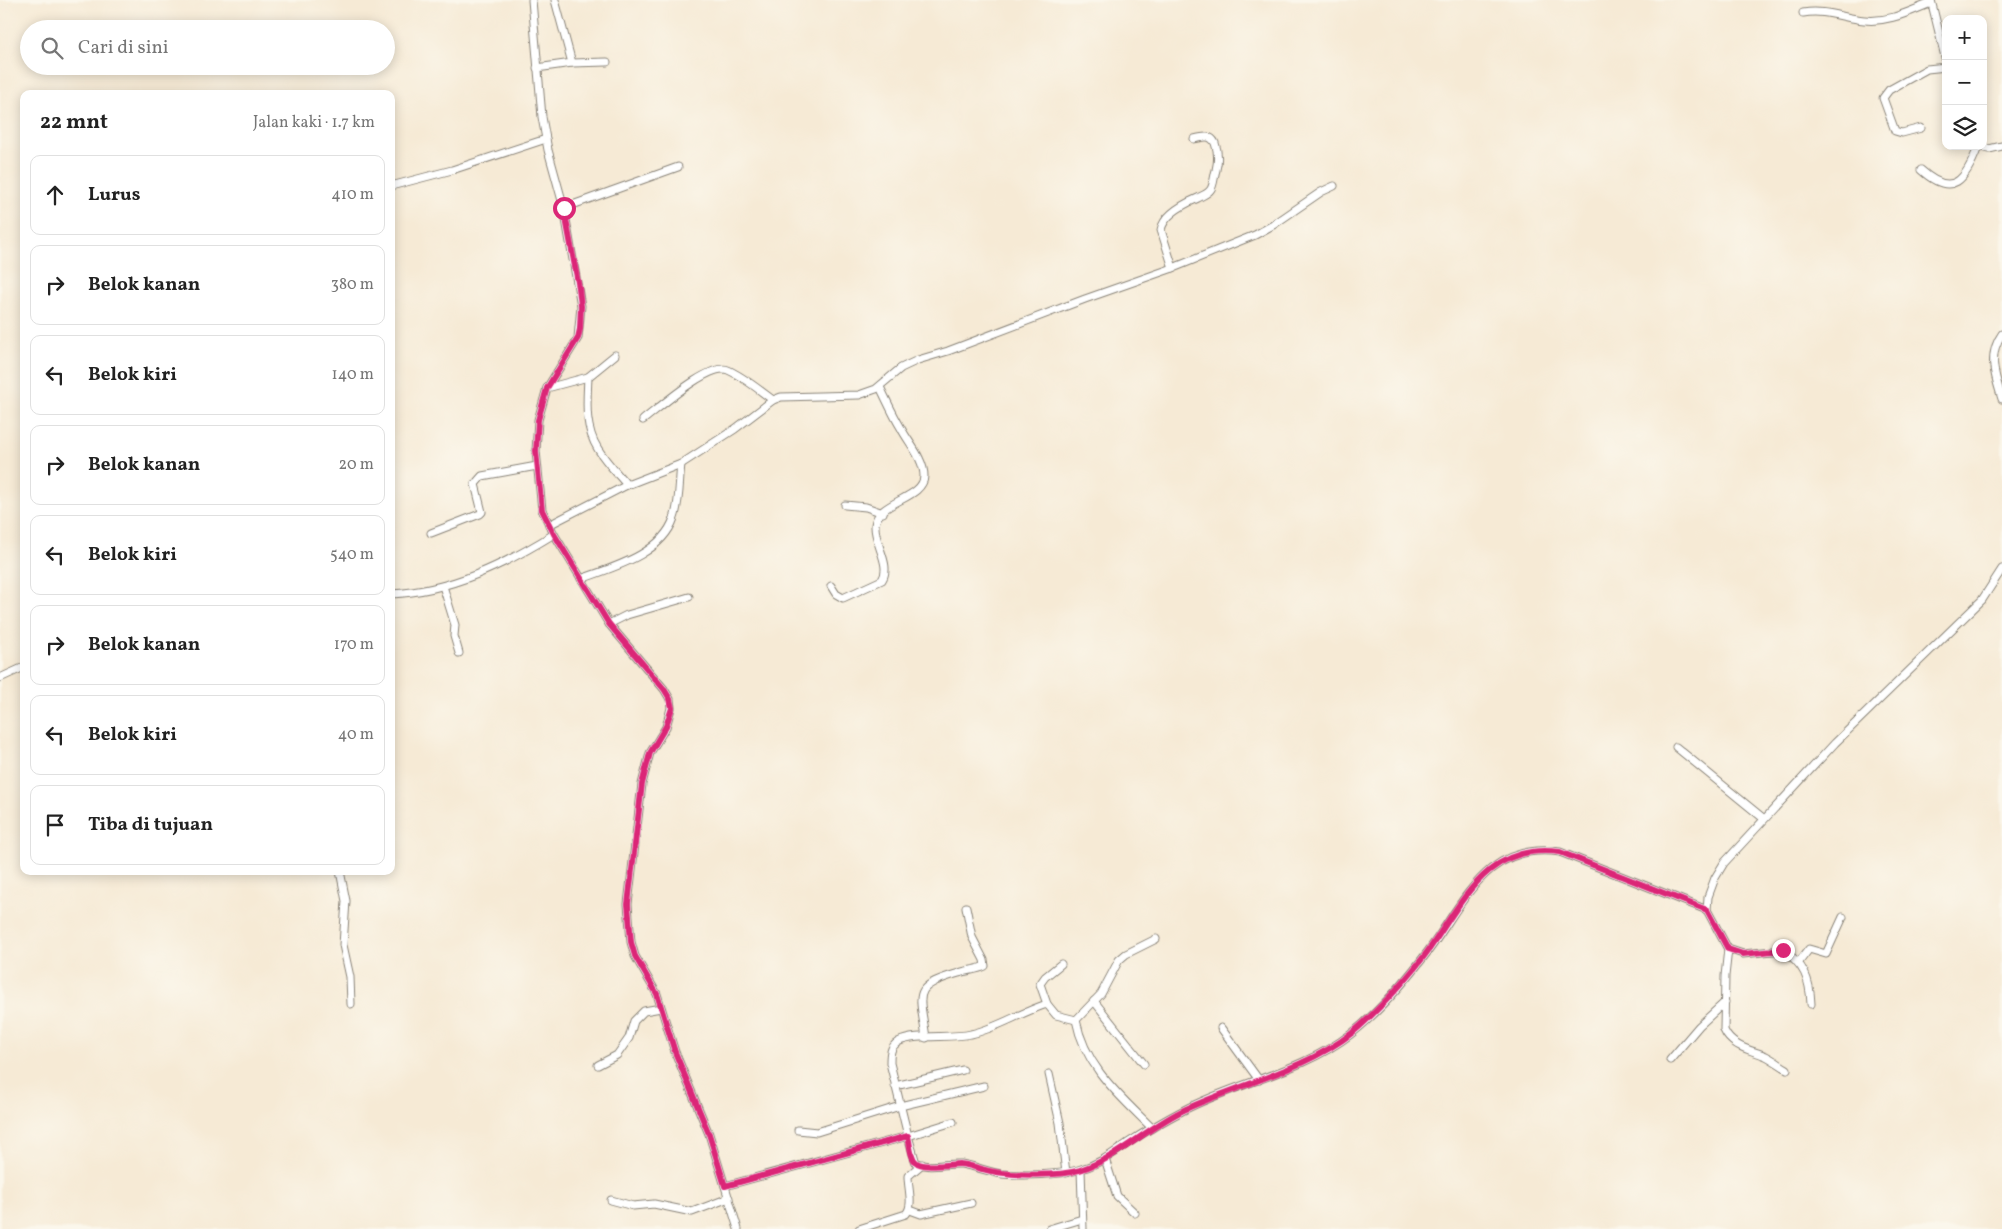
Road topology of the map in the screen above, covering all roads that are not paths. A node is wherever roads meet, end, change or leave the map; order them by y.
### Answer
1 (532, 0) edge
2 (555, 0) edge
3 (1931, 2) edge
4 (1803, 13) dead end
5 (1946, 60) edge
6 (607, 62) dead end
7 (572, 63) junction
8 (1942, 67) edge
9 (537, 68) junction
10 (1921, 128) dead end
11 (546, 139) junction
12 (1194, 139) dead end
13 (2002, 146) edge
14 (1987, 148) edge
15 (1977, 150) edge
16 (678, 167) dead end
17 (1921, 170) dead end
18 (395, 185) edge
19 (1334, 186) dead end
20 (564, 208) junction
21 (1172, 268) junction
22 (2002, 334) edge
23 (615, 355) dead end
24 (588, 377) junction
25 (880, 387) junction
26 (547, 388) junction
27 (2002, 399) edge
28 (773, 400) junction
29 (643, 420) dead end
30 (681, 464) junction
31 (537, 466) junction
32 (626, 485) junction
33 (845, 506) dead end
34 (883, 512) junction
35 (549, 525) junction
36 (431, 534) dead end
37 (554, 534) junction
38 (2002, 569) edge
39 (581, 579) junction
40 (444, 586) junction
41 (831, 586) dead end
42 (395, 594) edge
43 (689, 597) dead end
44 (609, 624) junction
45 (459, 652) dead end
46 (20, 669) edge
47 (0, 678) edge
48 (1676, 747) dead end
49 (1763, 818) junction
50 (341, 875) edge
51 (966, 907) dead end
52 (1707, 910) junction
53 (1843, 917) dead end
54 (1156, 939) dead end
55 (1728, 949) junction
56 (1799, 962) junction
57 (1061, 964) dead end
58 (1094, 1001) junction
59 (1725, 1002) junction
60 (351, 1004) dead end
61 (1047, 1004) junction
62 (1811, 1004) dead end
63 (661, 1008) junction
64 (1076, 1020) junction
65 (1221, 1028) dead end
66 (926, 1038) junction
67 (1670, 1060) dead end
68 (1144, 1064) dead end
69 (598, 1065) dead end
70 (1786, 1069) dead end
71 (963, 1070) dead end
72 (1048, 1074) dead end
73 (1259, 1080) junction
74 (895, 1086) junction
75 (984, 1086) dead end
76 (900, 1106) junction
77 (953, 1122) dead end
78 (1152, 1128) junction
79 (798, 1130) dead end
80 (908, 1136) junction
81 (1105, 1160) junction
82 (922, 1164) junction
83 (1081, 1170) junction
84 (1066, 1173) junction
85 (725, 1186) junction
86 (729, 1198) junction
87 (611, 1200) dead end
88 (971, 1203) dead end
89 (910, 1210) junction
90 (1135, 1213) dead end
91 (1082, 1219) junction
92 (738, 1229) edge
93 (859, 1229) edge
94 (1049, 1229) edge
95 (1083, 1229) edge

1 - 9 street
2 - 7 street
3 - 4 street
3 - 5 street
6 - 7 street
7 - 9 street
8 - 10 street
9 - 11 street
11 - 18 street
11 - 20 street
12 - 21 street
13 - 14 street
15 - 17 street
16 - 20 street
19 - 21 street
20 - 26 street
21 - 25 street
22 - 27 street
23 - 24 street
24 - 26 street
24 - 32 street
25 - 28 street
25 - 34 street
26 - 31 street
28 - 29 street
28 - 30 street
30 - 32 street
30 - 39 street
31 - 35 street
31 - 36 street
32 - 35 street
33 - 34 street
34 - 41 street
35 - 37 street
37 - 39 street
37 - 40 street
38 - 49 street
39 - 44 street
40 - 42 street
40 - 45 street
43 - 44 street
44 - 63 street
46 - 47 street
48 - 49 street
49 - 52 street
50 - 60 street
51 - 66 street
52 - 55 street
52 - 73 street
53 - 56 street
54 - 58 street
55 - 56 street
55 - 59 street
56 - 62 street
57 - 61 street
58 - 64 street
58 - 68 street
59 - 67 street
59 - 70 street
61 - 64 street
61 - 66 street
63 - 69 street
63 - 85 street
64 - 78 street
65 - 73 street
66 - 74 street
71 - 74 street
72 - 84 street
73 - 78 street
74 - 76 street
75 - 76 street
76 - 79 street
76 - 80 street
77 - 80 street
78 - 81 street
80 - 82 street
80 - 85 street
81 - 83 street
81 - 90 street
82 - 84 street
82 - 89 street
83 - 84 street
83 - 91 street
85 - 86 street
86 - 87 street
86 - 92 street
88 - 89 street
89 - 93 street
91 - 94 street
91 - 95 street

